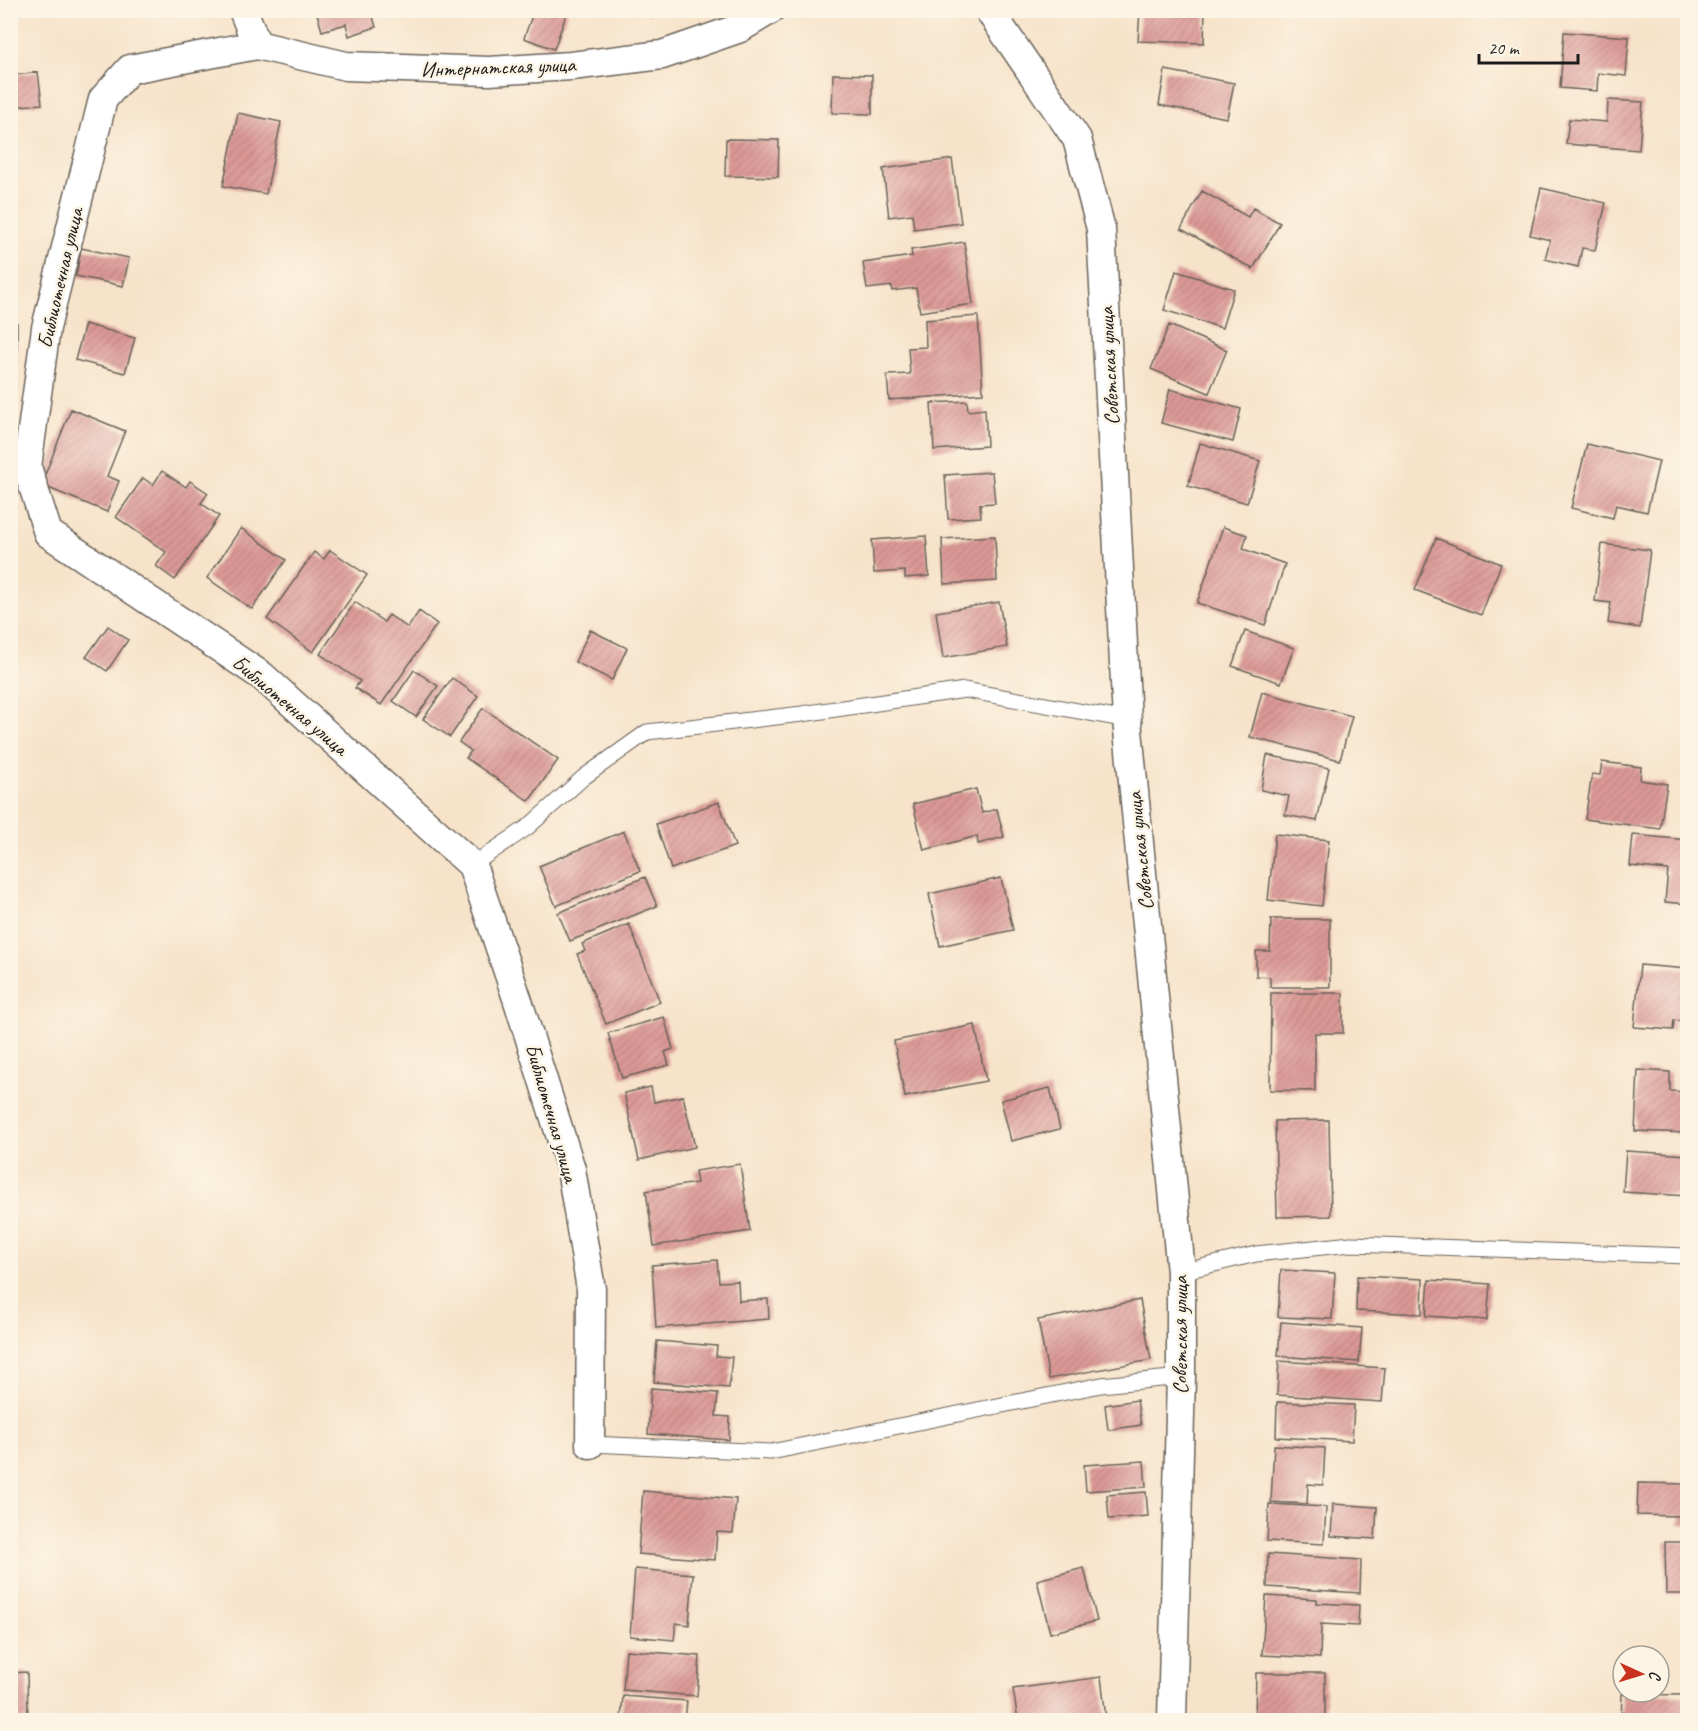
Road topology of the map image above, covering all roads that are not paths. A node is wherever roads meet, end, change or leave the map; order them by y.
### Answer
1 (243, 10) edge
2 (770, 10) edge
3 (989, 10) edge
4 (257, 45) junction
5 (1127, 720) junction
6 (472, 865) junction
7 (1688, 1256) edge
8 (1181, 1272) junction
9 (1181, 1377) junction
10 (590, 1444) joint
11 (1172, 1720) edge

1 - 4 street
2 - 4 street, Интернатская улица
3 - 5 street, Советская улица
4 - 6 street, Библиотечная улица
5 - 6 lane
5 - 8 street, Советская улица
6 - 10 street, Библиотечная улица
7 - 8 lane
8 - 9 street, Советская улица
9 - 10 lane
9 - 11 street, Советская улица

